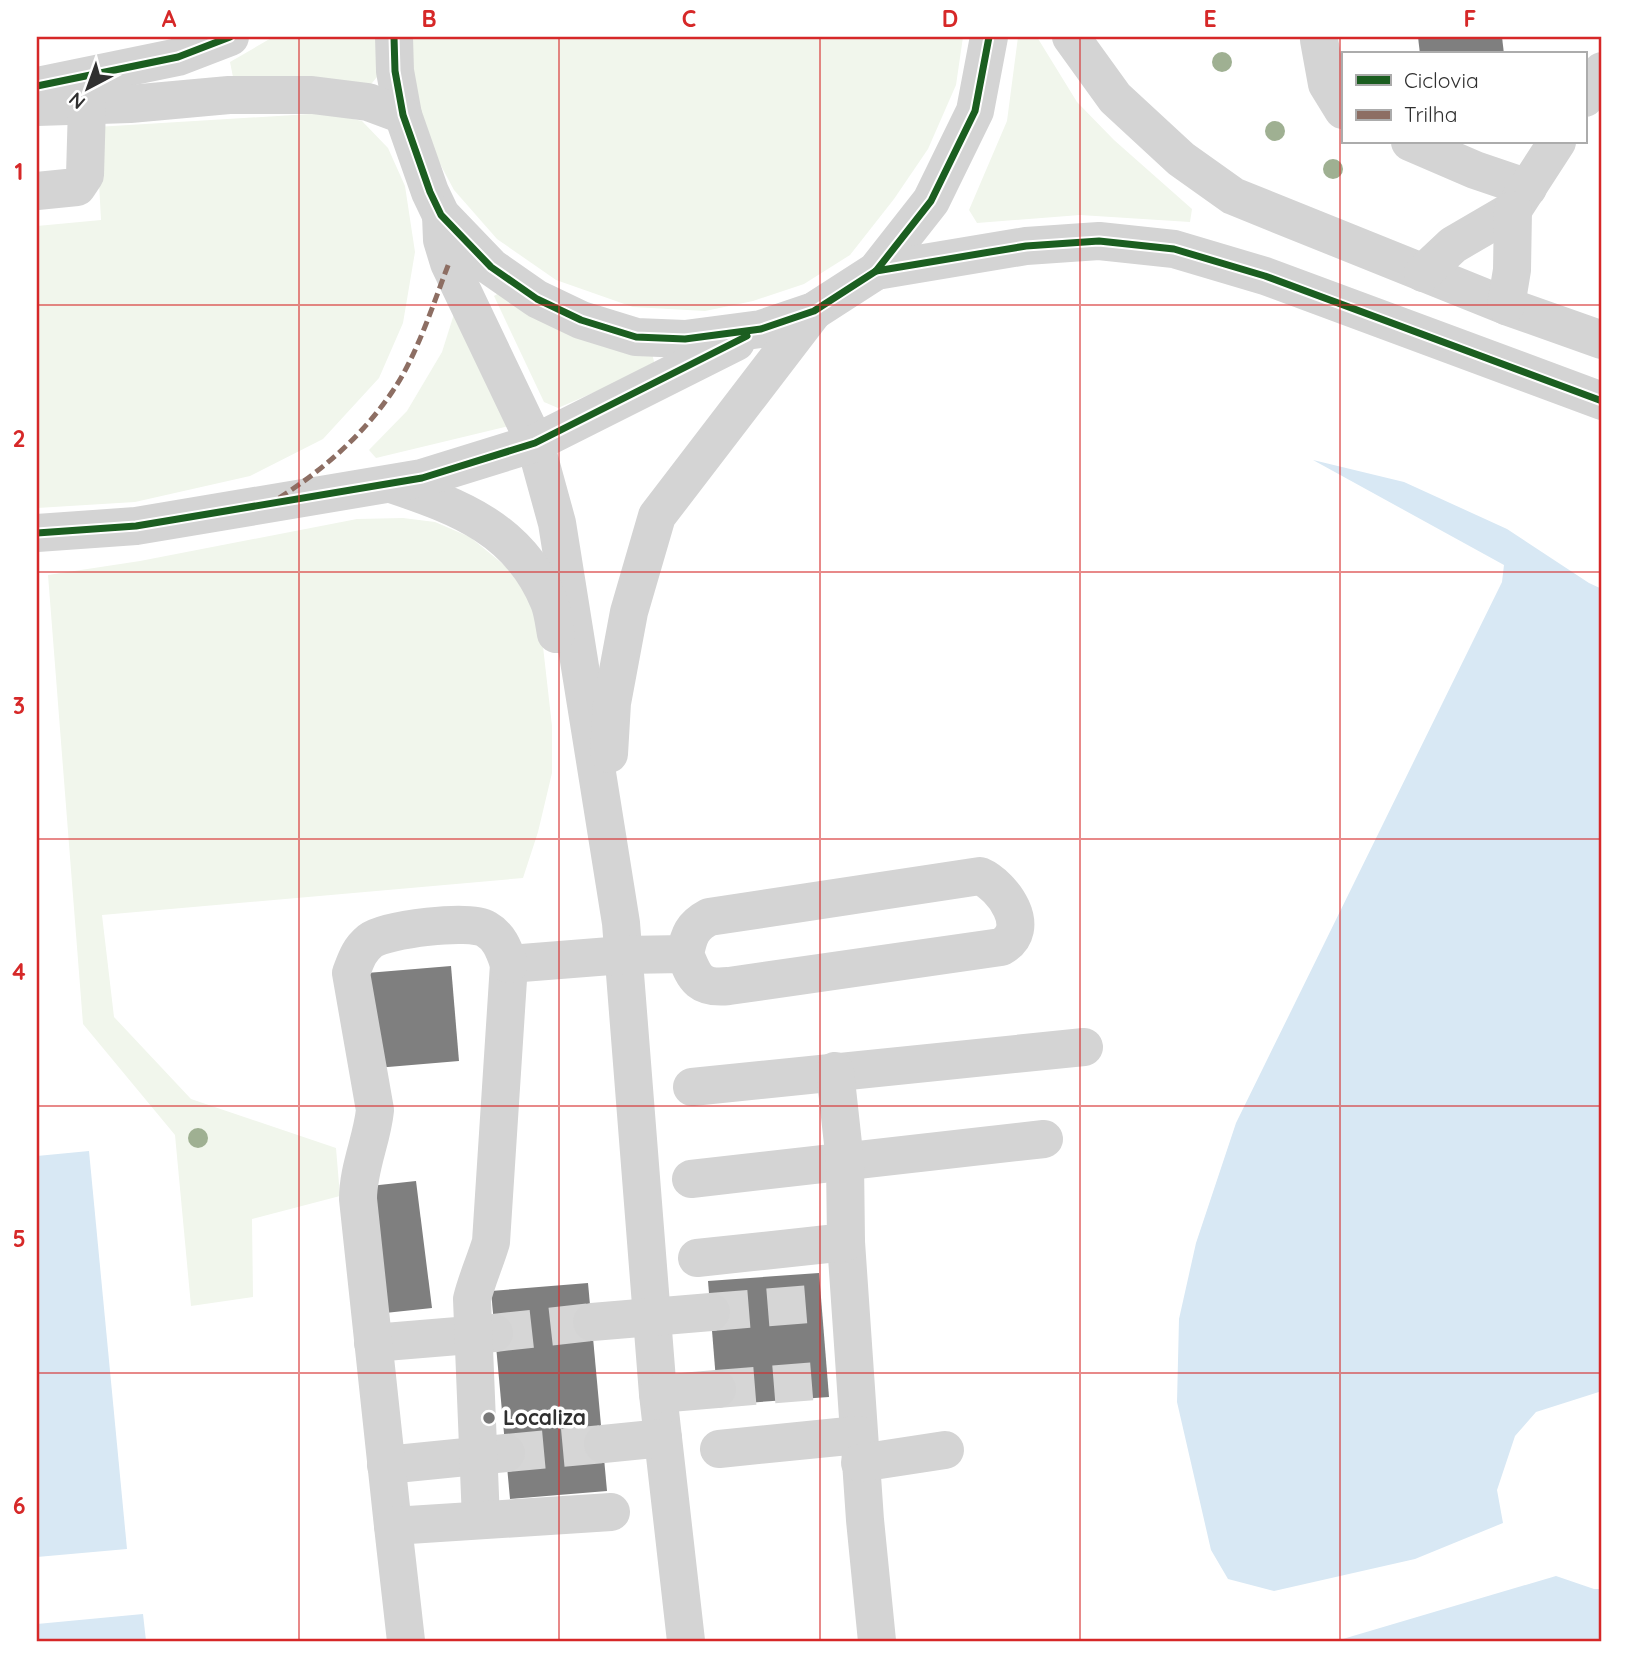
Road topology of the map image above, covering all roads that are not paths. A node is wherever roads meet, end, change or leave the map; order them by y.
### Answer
1 (230, 37) edge
2 (394, 37) edge
3 (989, 37) edge
4 (1071, 37) edge
5 (1319, 40) dead end
6 (1602, 71) edge
7 (37, 86) edge
8 (1586, 96) edge
9 (87, 106) junction
10 (37, 107) edge
11 (1342, 109) edge
12 (403, 115) junction
13 (1415, 144) edge
14 (1556, 144) edge
15 (37, 191) edge
16 (1521, 199) junction
17 (441, 215) junction
18 (876, 271) junction
19 (1423, 273) junction
20 (1506, 306) junction
21 (814, 311) junction
22 (761, 329) junction
23 (1602, 340) edge
24 (1602, 401) edge
25 (535, 443) junction
26 (391, 484) junction
27 (37, 533) edge
28 (604, 826) junction
29 (685, 954) junction
30 (623, 955) junction
31 (509, 964) junction
32 (1084, 1046) dead end
33 (835, 1071) junction
34 (692, 1087) dead end
35 (1044, 1139) dead end
36 (845, 1162) junction
37 (691, 1179) dead end
38 (846, 1242) junction
39 (697, 1258) dead end
40 (711, 1312) tunnel mouth
41 (652, 1317) junction
42 (592, 1322) tunnel mouth
43 (483, 1334) junction
44 (373, 1343) junction
45 (716, 1389) tunnel mouth
46 (658, 1394) junction
47 (663, 1438) junction
48 (603, 1444) tunnel mouth
49 (719, 1449) dead end
50 (859, 1449) junction
51 (945, 1450) dead end
52 (492, 1455) junction
53 (386, 1465) junction
54 (611, 1512) dead end
55 (481, 1520) junction
56 (393, 1526) junction
57 (406, 1641) edge
58 (685, 1641) edge
59 (877, 1641) edge

1 - 7 street
2 - 12 street
3 - 18 street
4 - 19 street
5 - 11 street
6 - 8 street
9 - 10 street
9 - 12 street
9 - 15 street
12 - 17 street
13 - 16 street
14 - 16 street
16 - 19 street
16 - 20 street
17 - 22 street
17 - 25 street
18 - 21 street
18 - 24 street
19 - 20 street
20 - 23 street
21 - 22 street
21 - 28 street
22 - 25 street
25 - 26 street
25 - 28 street
26 - 27 street
26 - 28 street
28 - 30 street
29 - 29 street
29 - 30 street
30 - 31 street
30 - 41 street
31 - 43 street
31 - 44 street
32 - 33 street
33 - 34 street
33 - 36 street
35 - 36 street
36 - 37 street
36 - 38 street
38 - 39 street
38 - 50 street
40 - 41 street
41 - 42 street
41 - 46 street
43 - 44 street
43 - 52 street
44 - 53 street
45 - 46 street
46 - 47 street
47 - 48 street
47 - 58 street
49 - 50 street
50 - 51 street
50 - 59 street
52 - 53 street
52 - 55 street
53 - 56 street
54 - 55 street
55 - 56 street
56 - 57 street

